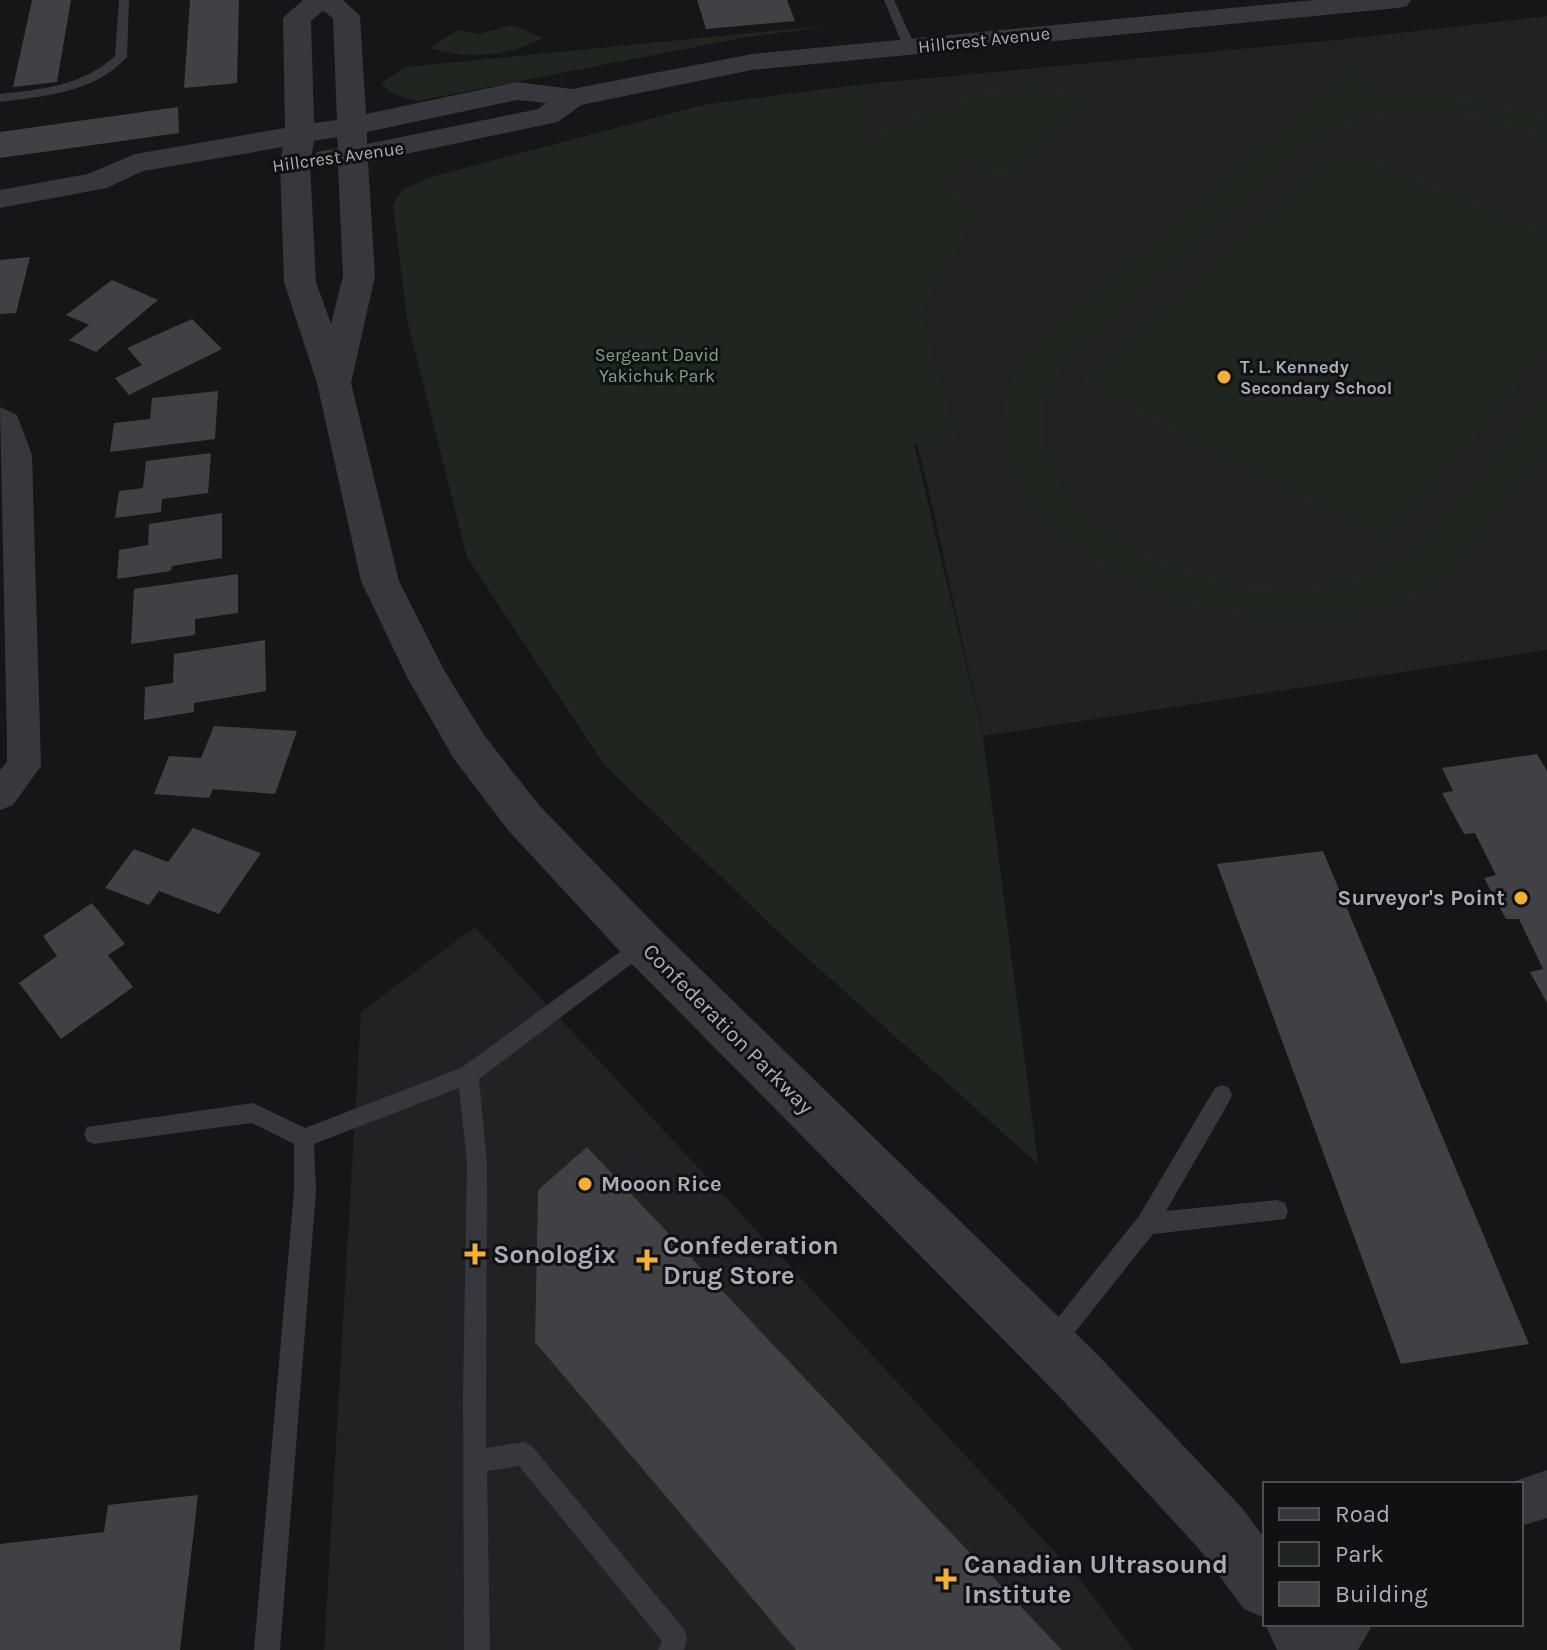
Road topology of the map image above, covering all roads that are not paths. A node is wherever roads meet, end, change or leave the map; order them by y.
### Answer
1 (124, 0) edge
2 (320, 0) edge
3 (327, 0) edge
4 (889, 0) edge
5 (1398, 0) edge
6 (910, 48) junction
7 (0, 98) edge
8 (352, 140) junction
9 (298, 149) junction
10 (0, 199) edge
11 (334, 383) junction
12 (0, 417) edge
13 (0, 795) edge
14 (643, 944) junction
15 (468, 1075) junction
16 (1222, 1095) dead end
17 (94, 1134) dead end
18 (304, 1138) junction
19 (1277, 1211) dead end
20 (1147, 1224) junction
21 (1048, 1347) junction
22 (475, 1461) junction
23 (1547, 1494) edge
24 (1523, 1501) edge
25 (1263, 1585) edge
26 (1297, 1626) edge
27 (1346, 1626) edge
28 (267, 1650) edge
29 (477, 1650) edge
30 (671, 1650) edge
31 (1316, 1650) edge
32 (1323, 1650) edge

1 - 7 lane
2 - 9 street, Confederation Parkway
3 - 8 street, Confederation Parkway
4 - 6 lane
5 - 6 street, Hillcrest Avenue
6 - 8 street, Hillcrest Avenue
8 - 9 street, Hillcrest Avenue
8 - 11 street, Confederation Parkway
9 - 10 street, Hillcrest Avenue
9 - 11 street, Confederation Parkway
11 - 14 street, Confederation Parkway
12 - 13 street
14 - 15 lane
14 - 21 street, Confederation Parkway
15 - 18 lane
15 - 22 lane
16 - 20 lane
17 - 18 lane
18 - 28 lane
19 - 20 lane
20 - 21 lane
21 - 25 street, Confederation Parkway
22 - 29 lane
22 - 30 lane
23 - 24 street
26 - 31 street
27 - 32 street

